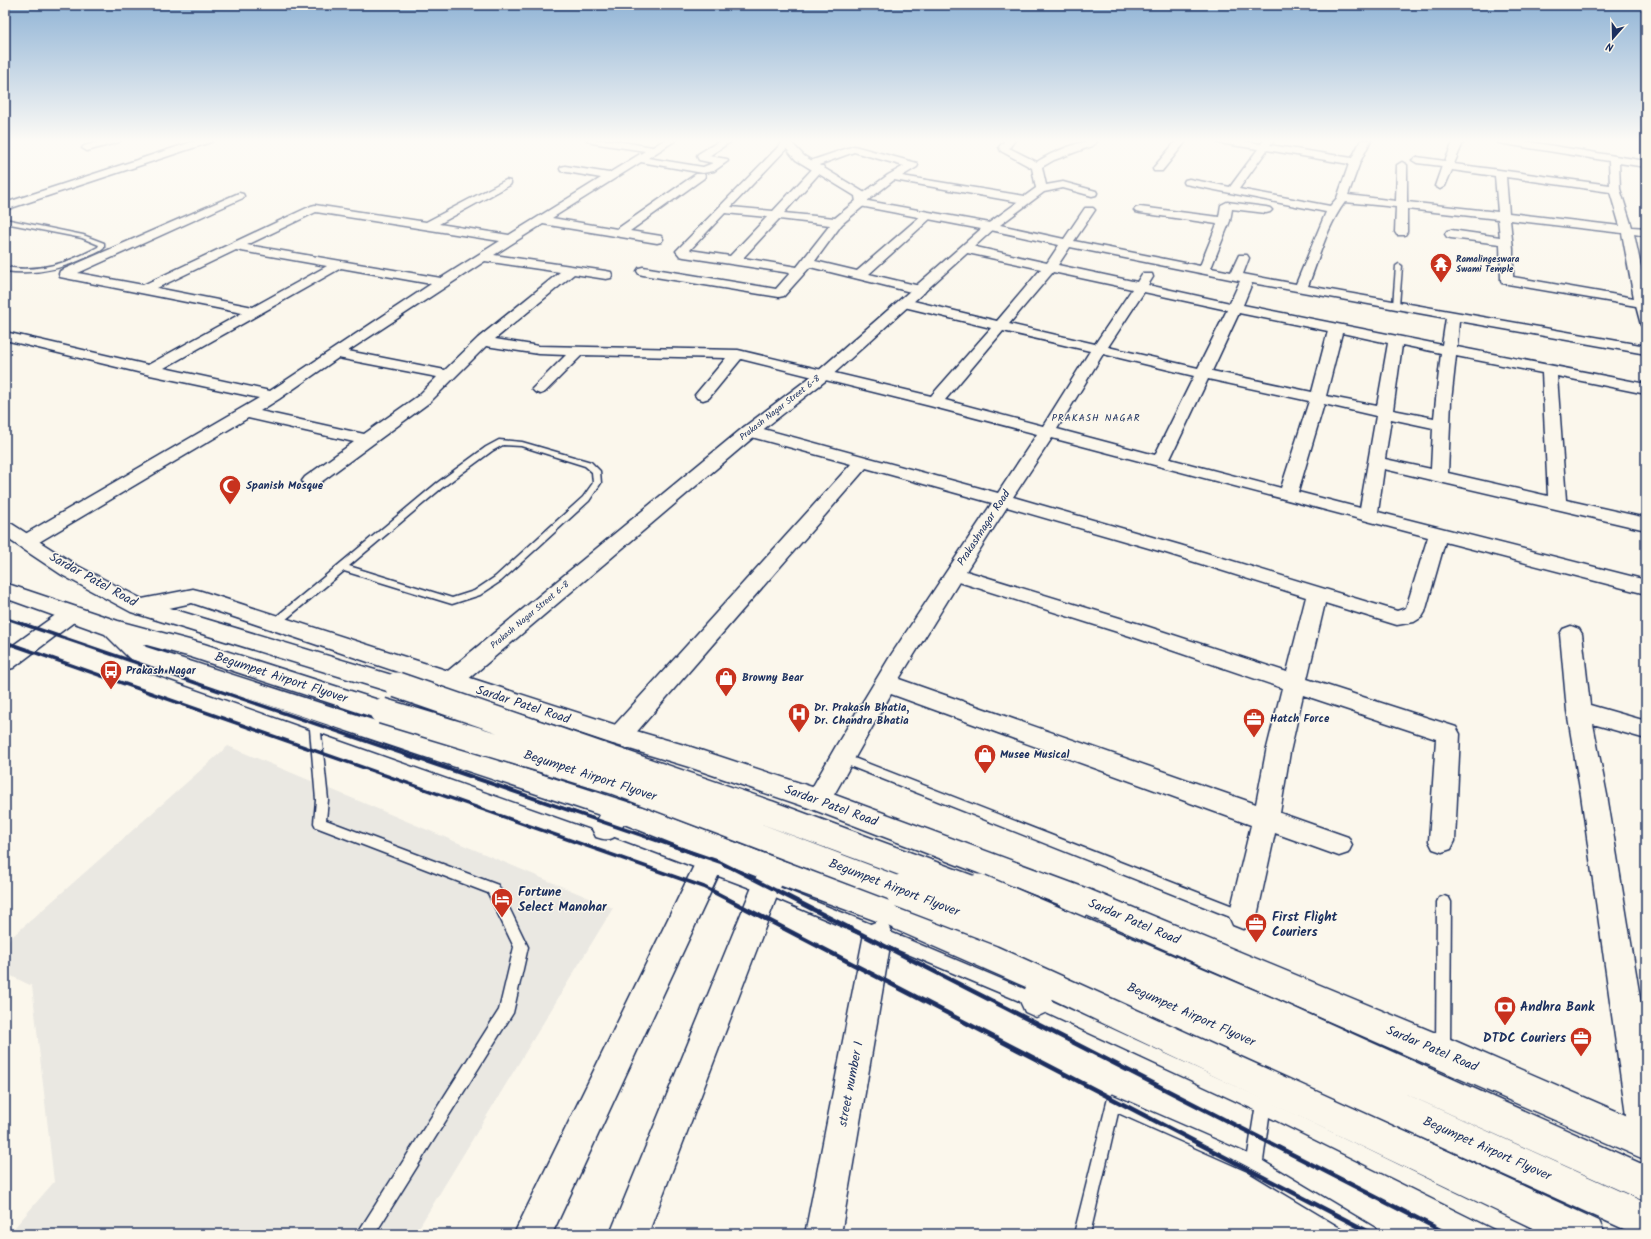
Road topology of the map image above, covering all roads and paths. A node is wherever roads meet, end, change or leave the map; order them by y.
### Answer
1 (33, 198) edge
2 (235, 198) edge
3 (479, 198) edge
4 (576, 198) edge
5 (669, 198) edge
6 (732, 198) edge
7 (790, 198) edge
8 (865, 198) edge
9 (1015, 198) edge
10 (1030, 198) edge
11 (1271, 198) edge
12 (1342, 198) joint
13 (1402, 198) edge
14 (1502, 198) edge
15 (1618, 198) edge
16 (862, 200) junction
17 (1028, 200) junction
18 (1402, 204) junction
19 (5, 207) edge
20 (722, 208) junction
21 (1090, 210) dead end
22 (1140, 210) dead end
23 (1333, 210) junction
24 (1280, 212) dead end
25 (775, 216) junction
26 (927, 216) junction
27 (1503, 216) junction
28 (541, 220) junction
29 (5, 221) edge
30 (1224, 221) junction
31 (838, 222) junction
32 (427, 226) junction
33 (990, 228) junction
34 (1627, 230) junction
35 (1402, 232) dead end
36 (1646, 232) edge
37 (619, 233) junction
38 (1451, 234) dead end
39 (510, 239) junction
40 (657, 239) dead end
41 (1506, 241) junction
42 (1067, 244) junction
43 (233, 246) junction
44 (967, 249) junction
45 (483, 258) junction
46 (1243, 258) dead end
47 (733, 261) junction
48 (1157, 262) junction
49 (340, 264) junction
50 (1399, 266) dead end
51 (803, 267) junction
52 (1050, 268) junction
53 (5, 269) edge
54 (571, 270) junction
55 (643, 271) dead end
56 (1204, 271) junction
57 (606, 275) dead end
58 (860, 276) junction
59 (1241, 278) junction
60 (443, 282) junction
61 (1140, 288) junction
62 (1301, 288) junction
63 (145, 289) junction
64 (919, 290) junction
65 (1644, 303) edge
66 (905, 304) junction
67 (1396, 306) junction
68 (1235, 308) junction
69 (255, 311) junction
70 (1453, 317) junction
71 (1646, 322) edge
72 (999, 326) junction
73 (1336, 327) junction
74 (554, 334) dead end
75 (5, 336) edge
76 (1396, 340) junction
77 (483, 341) junction
78 (1099, 349) junction
79 (539, 350) junction
80 (1449, 350) junction
81 (1646, 350) edge
82 (578, 351) junction
83 (335, 353) junction
84 (738, 354) junction
85 (150, 370) junction
86 (1549, 370) junction
87 (1204, 374) junction
88 (448, 375) junction
89 (823, 375) junction
90 (540, 389) dead end
91 (1646, 389) edge
92 (703, 395) dead end
93 (273, 396) junction
94 (1318, 398) junction
95 (935, 402) junction
96 (245, 412) junction
97 (1384, 413) junction
98 (1442, 424) junction
99 (750, 431) junction
100 (1047, 432) junction
101 (367, 440) junction
102 (862, 462) junction
103 (1160, 462) junction
104 (1376, 462) junction
105 (1439, 477) junction
106 (311, 481) dead end
107 (1288, 495) junction
108 (1002, 500) junction
109 (1556, 503) junction
110 (1368, 515) junction
111 (1646, 524) edge
112 (5, 528) edge
113 (1438, 534) junction
114 (27, 541) junction
115 (342, 567) junction
116 (954, 574) junction
117 (1646, 586) edge
118 (1317, 593) junction
119 (7, 594) edge
120 (139, 607) junction
121 (71, 614) junction
122 (275, 623) junction
123 (113, 628) junction
124 (1571, 634) dead end
125 (138, 653) junction
126 (5, 662) edge
127 (451, 681) junction
128 (886, 683) junction
129 (1296, 684) junction
130 (1579, 711) junction
131 (314, 726) junction
132 (1646, 730) edge
133 (618, 736) junction
134 (841, 758) junction
135 (769, 784) junction
136 (818, 800) junction
137 (585, 801) junction
138 (1266, 818) junction
139 (612, 820) junction
140 (1442, 841) dead end
141 (1340, 845) dead end
142 (713, 857) junction
143 (769, 879) junction
144 (1078, 898) junction
145 (1444, 902) dead end
146 (1243, 916) joint
147 (878, 934) junction
148 (1041, 990) junction
149 (1443, 1053) junction
150 (1263, 1106) junction
151 (1646, 1136) edge
152 (1646, 1142) edge
153 (1254, 1165) junction
154 (1646, 1184) edge
155 (1646, 1221) edge
156 (540, 1232) edge
157 (365, 1234) edge
158 (629, 1234) edge
159 (823, 1234) edge
160 (1082, 1234) edge
161 (1369, 1234) edge
162 (1523, 1234) edge
163 (1586, 1234) edge

1 - 19 street
2 - 63 street
3 - 32 street
4 - 28 street
5 - 37 street
6 - 20 street
7 - 25 street
8 - 16 street
9 - 17 street
10 - 17 street, Prakash Nagar Street 6-8
11 - 23 street
12 - 18 street
12 - 23 street
13 - 18 street
14 - 27 street
15 - 34 street
16 - 26 main road
16 - 31 street
17 - 33 street, Prakash Nagar Street 6-8
18 - 27 street
18 - 35 street
20 - 25 street
20 - 47 street
21 - 42 street
22 - 30 street
23 - 62 street
24 - 30 street
25 - 31 street
25 - 47 street
26 - 33 main road
26 - 58 street
27 - 34 street
27 - 41 street
28 - 37 street
28 - 39 street
29 - 53 lane
30 - 56 street
31 - 51 street
32 - 39 street
32 - 43 street
33 - 42 street
33 - 44 main road, Prakash Nagar Street 6-8
34 - 36 street
34 - 65 street
37 - 40 street
38 - 41 street
39 - 45 street
41 - 65 street
42 - 48 street
42 - 52 street
43 - 49 street
43 - 63 street
44 - 52 street
44 - 64 main road, Prakash Nagar Street 6-8
45 - 54 street
45 - 60 street
46 - 59 street
47 - 51 street
48 - 56 street
48 - 61 street, Prakashnagar Road
49 - 60 street
49 - 69 street
50 - 67 lane
51 - 55 street
51 - 58 street
52 - 61 street
52 - 72 street
54 - 57 street
54 - 77 street
56 - 59 street
58 - 64 street
59 - 62 street
59 - 68 street
60 - 83 street
61 - 68 street
61 - 78 street, Prakashnagar Road
62 - 67 street
63 - 69 street
64 - 66 main road, Prakash Nagar Street 6-8
65 - 71 street
66 - 72 street
66 - 89 main road, Prakash Nagar Street 6-8
67 - 70 street
68 - 73 street
68 - 87 street
69 - 85 street
70 - 80 street
70 - 81 street
72 - 78 street
72 - 95 street
73 - 76 street
73 - 94 street
74 - 79 street
75 - 85 street
76 - 80 street
76 - 97 street
77 - 79 street
77 - 88 street
78 - 87 street
78 - 100 street, Prakashnagar Road
79 - 82 street
80 - 86 street
80 - 98 street
82 - 84 street
82 - 90 street
83 - 88 street
83 - 93 street
84 - 89 street
84 - 92 street
85 - 93 street
86 - 91 street
86 - 109 street
87 - 94 street
87 - 103 street
88 - 101 street
89 - 95 street
89 - 99 main road, Prakash Nagar Street 6-8
93 - 96 street
94 - 97 street
94 - 107 street
95 - 100 street
96 - 101 street
96 - 114 street
97 - 98 street
97 - 104 street
98 - 105 street
99 - 102 street
99 - 127 main road, Prakash Nagar Street 6-8
100 - 103 street
100 - 108 street, Prakashnagar Road
101 - 106 street
102 - 108 street
102 - 133 street
103 - 107 street
104 - 105 street
104 - 110 street
105 - 109 street
107 - 110 street
108 - 116 street, Prakashnagar Road
108 - 118 street
109 - 111 street
110 - 113 street
112 - 114 main road, Sardar Patel Road
113 - 117 street
113 - 118 street
114 - 120 main road, Sardar Patel Road
115 - 115 lane
115 - 122 lane
116 - 128 street, Prakashnagar Road
116 - 129 street
118 - 129 street
119 - 121 main road
120 - 122 main road, Sardar Patel Road
120 - 154 main road, Begumpet Airport Flyover, bridge
121 - 123 main road
121 - 126 street
122 - 127 main road, Sardar Patel Road
123 - 125 main road
123 - 155 main road, Begumpet Airport Flyover, bridge
124 - 130 street
125 - 131 lane
125 - 137 main road
127 - 133 main road, Sardar Patel Road
128 - 134 street, Prakashnagar Road
128 - 138 street
129 - 138 street
129 - 140 street
130 - 132 street
130 - 151 street
131 - 139 lane
131 - 157 lane
133 - 135 main road, Sardar Patel Road
134 - 136 street, Prakashnagar Road
134 - 146 lane
135 - 136 main road, Sardar Patel Road
135 - 137 main road
136 - 144 main road, Sardar Patel Road
137 - 139 main road
138 - 141 street
138 - 146 street
139 - 142 main road
142 - 143 main road
142 - 156 main road
143 - 147 lane
143 - 148 main road
143 - 158 main road
144 - 148 main road
144 - 149 main road, Sardar Patel Road
145 - 149 lane
147 - 148 lane
147 - 159 street, street number 1
148 - 150 lane
148 - 163 main road
149 - 152 main road, Sardar Patel Road
150 - 153 lane
150 - 162 lane
153 - 160 lane
153 - 161 lane

